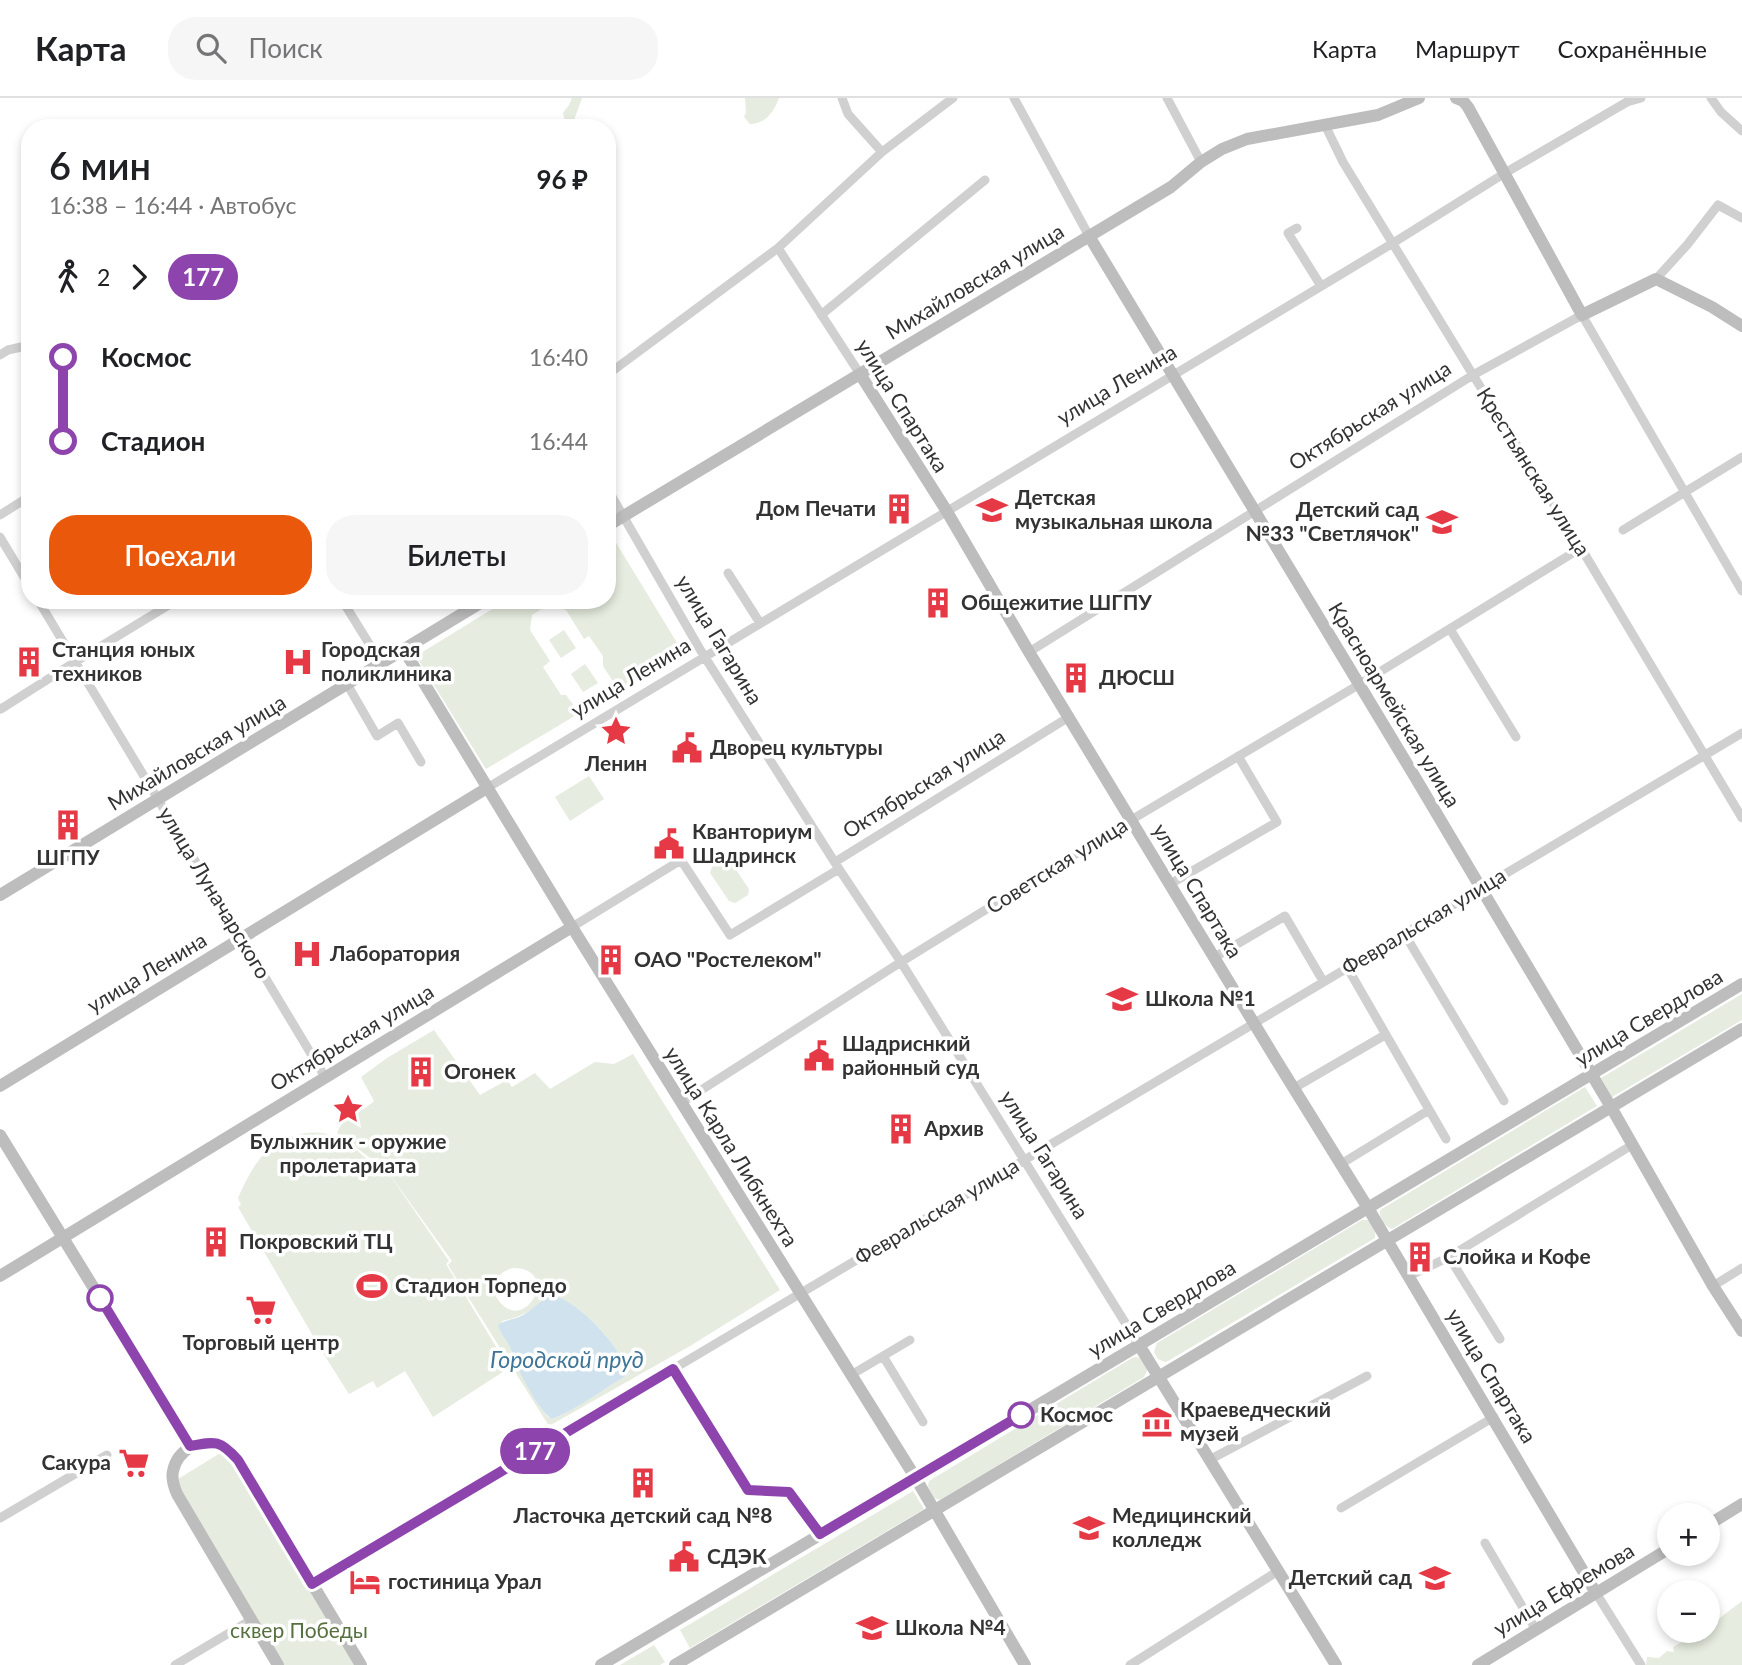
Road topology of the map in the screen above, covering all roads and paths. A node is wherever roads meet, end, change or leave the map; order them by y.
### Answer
1 (842, 98) edge
2 (953, 98) edge
3 (1014, 98) edge
4 (1167, 98) edge
5 (1419, 98) edge
6 (1456, 98) edge
7 (1642, 98) edge
8 (1711, 98) edge
9 (1325, 125) junction
10 (1742, 131) edge
11 (882, 152) junction
12 (1201, 162) junction
13 (1505, 173) junction
14 (985, 180) dead end
15 (1742, 218) edge
16 (1297, 228) dead end
17 (1089, 236) junction
18 (1394, 243) junction
19 (778, 248) junction
20 (1656, 279) junction
21 (1321, 286) junction
22 (821, 315) junction
23 (1582, 315) junction
24 (1742, 326) edge
25 (21, 347) edge
26 (0, 355) edge
27 (616, 368) edge
28 (860, 374) junction
29 (1173, 374) junction
30 (1473, 375) junction
31 (1742, 457) edge
32 (1684, 493) junction
33 (21, 502) edge
34 (616, 503) edge
35 (946, 510) junction
36 (1255, 510) junction
37 (0, 515) edge
38 (624, 516) junction
39 (616, 521) edge
40 (1623, 530) dead end
41 (0, 537) edge
42 (1581, 548) junction
43 (21, 572) edge
44 (728, 573) dead end
45 (1742, 591) edge
46 (43, 609) edge
47 (162, 609) edge
48 (348, 609) edge
49 (470, 609) edge
50 (760, 623) junction
51 (1450, 629) junction
52 (404, 650) junction
53 (1029, 652) junction
54 (705, 656) junction
55 (75, 662) junction
56 (382, 663) junction
57 (347, 684) junction
58 (1360, 684) junction
59 (0, 708) edge
60 (1069, 717) junction
61 (1742, 733) edge
62 (1516, 737) dead end
63 (1238, 756) junction
64 (1704, 756) junction
65 (421, 762) dead end
66 (487, 788) junction
67 (157, 799) junction
68 (1742, 818) edge
69 (1131, 820) junction
70 (837, 865) junction
71 (1170, 884) junction
72 (1481, 887) junction
73 (0, 895) edge
74 (572, 927) junction
75 (1404, 933) junction
76 (242, 938) junction
77 (1214, 957) junction
78 (901, 962) junction
79 (1346, 967) junction
80 (1323, 981) junction
81 (1742, 984) edge
82 (1254, 1023) junction
83 (1742, 1029) edge
84 (1385, 1035) junction
85 (1592, 1075) junction
86 (325, 1077) junction
87 (0, 1086) edge
88 (1294, 1088) junction
89 (1504, 1101) dead end
90 (681, 1102) junction
91 (1611, 1107) junction
92 (1429, 1110) junction
93 (0, 1135) edge
94 (1446, 1139) dead end
95 (1632, 1145) junction
96 (1024, 1160) junction
97 (1341, 1164) junction
98 (1368, 1208) junction
99 (63, 1237) junction
100 (1387, 1240) junction
101 (1450, 1256) junction
102 (1742, 1268) edge
103 (0, 1276) edge
104 (1409, 1276) junction
105 (1713, 1286) junction
106 (800, 1293) junction
107 (1742, 1331) edge
108 (1500, 1339) dead end
109 (910, 1340) dead end
110 (1139, 1345) junction
111 (883, 1356) junction
112 (673, 1369) junction
113 (851, 1375) junction
114 (1367, 1376) dead end
115 (1158, 1377) junction
116 (1494, 1418) junction
117 (923, 1422) dead end
118 (190, 1446) junction
119 (107, 1455) dead end
120 (1211, 1460) junction
121 (915, 1478) junction
122 (1742, 1504) edge
123 (1341, 1508) dead end
124 (934, 1510) junction
125 (0, 1518) edge
126 (1720, 1518) edge
127 (820, 1534) junction
128 (1485, 1544) dead end
129 (1657, 1556) edge
130 (1278, 1571) junction
131 (312, 1584) junction
132 (1597, 1593) junction
133 (251, 1620) junction
134 (1536, 1630) junction
135 (679, 1664) edge
136 (175, 1665) edge
137 (278, 1665) edge
138 (361, 1665) edge
139 (601, 1665) edge
140 (1026, 1665) edge
141 (1130, 1665) edge
142 (1336, 1665) edge
143 (1478, 1665) edge
144 (1641, 1665) edge

1 - 11 street
2 - 11 street
3 - 17 street, Красноармейская улица
4 - 12 street
5 - 9 street, Михайловская улица
6 - 13 street
7 - 13 street, улица Ленина
8 - 10 street
9 - 12 street, Михайловская улица
9 - 18 street, Крестьянская улица
11 - 19 street
12 - 17 street, Михайловская улица
13 - 18 street, улица Ленина
13 - 23 street
14 - 22 street
15 - 20 street
16 - 21 street
17 - 28 street, Михайловская улица
17 - 29 street, Красноармейская улица
18 - 21 street, улица Ленина
18 - 30 street, Крестьянская улица
19 - 22 street, улица Спартака
19 - 27 street
20 - 23 street, Октябрьская улица
20 - 24 street
21 - 29 street, улица Ленина
22 - 28 street, улица Спартака
23 - 30 street, Октябрьская улица
23 - 32 street
25 - 26 street
28 - 35 street, улица Спартака
28 - 38 street, Михайловская улица
29 - 35 street, улица Ленина
29 - 36 street, Красноармейская улица
30 - 36 street, Октябрьская улица
30 - 42 street, Крестьянская улица
31 - 32 street
32 - 40 street
32 - 45 street
33 - 37 street
34 - 38 street, улица Гагарина
35 - 50 street, улица Ленина
35 - 53 street, улица Спартака
36 - 53 street, Октябрьская улица
36 - 58 street, Красноармейская улица
38 - 39 street, Михайловская улица
38 - 54 street, улица Гагарина
41 - 43 street
42 - 51 street, Советская улица
42 - 64 street, Крестьянская улица
44 - 50 street
46 - 55 street, улица Луначарского
47 - 55 street
48 - 56 street
49 - 52 street, Михайловская улица
50 - 54 street, улица Ленина
51 - 58 street, Советская улица
51 - 62 street
52 - 56 street, Михайловская улица
52 - 66 street, улица Карла Либкнехта
53 - 60 street, улица Спартака
54 - 66 street, улица Ленина
54 - 70 street, улица Гагарина
55 - 59 street
55 - 67 street, улица Луначарского
56 - 57 street, Михайловская улица
57 - 65 street
57 - 67 street, Михайловская улица
58 - 63 street, Советская улица
58 - 72 street, Красноармейская улица
60 - 69 street, улица Спартака
60 - 70 street, Октябрьская улица
61 - 64 street, Февральская улица
63 - 69 street, Советская улица
63 - 71 street
64 - 68 street, Крестьянская улица
64 - 72 street, Февральская улица
66 - 74 street, улица Карла Либкнехта
66 - 76 street, улица Ленина
67 - 73 street, Михайловская улица
67 - 76 street, улица Луначарского
69 - 71 street, улица Спартака
69 - 78 street, Советская улица
70 - 74 street, Октябрьская улица
70 - 78 street, улица Гагарина
71 - 77 street, улица Спартака
72 - 75 street, Февральская улица
72 - 85 street, Красноармейская улица
74 - 86 street, Октябрьская улица
74 - 90 street, улица Карла Либкнехта
75 - 79 street, Февральская улица
75 - 89 street
76 - 86 street, улица Луначарского
76 - 87 street, улица Ленина
77 - 80 street
77 - 82 street, улица Спартака
78 - 90 street, Советская улица
78 - 96 street, улица Гагарина
79 - 80 street, Февральская улица
79 - 84 street
80 - 82 street, Февральская улица
81 - 85 street, улица Свердлова
82 - 88 street, улица Спартака
82 - 96 street, Февральская улица
83 - 91 street
84 - 88 street
84 - 92 street
85 - 91 street, Красноармейская улица
85 - 98 street, улица Свердлова
86 - 99 street, Октябрьская улица
88 - 97 street, улица Спартака
90 - 106 street, улица Карла Либкнехта
91 - 95 street, Красноармейская улица
91 - 100 street
92 - 94 street
92 - 97 street
93 - 99 street
95 - 101 street
95 - 105 street, Красноармейская улица
96 - 106 street, Февральская улица
96 - 110 street, улица Гагарина
97 - 98 street, улица Спартака
98 - 100 street, улица Спартака
98 - 110 street, улица Свердлова
99 - 103 street, Октябрьская улица
99 - 118 street
100 - 104 street, улица Спартака
100 - 115 street
101 - 104 street
101 - 108 street
102 - 105 street
104 - 116 street, улица Спартака
105 - 107 street, Красноармейская улица
106 - 112 street, Февральская улица
106 - 113 street, улица Карла Либкнехта
109 - 111 street
110 - 115 street, улица Гагарина
110 - 121 street, улица Свердлова
111 - 113 street
111 - 117 street
112 - 127 street
112 - 131 street, Февральская улица
113 - 121 street, улица Карла Либкнехта
114 - 120 street
115 - 120 street, улица Гагарина
115 - 124 street
116 - 123 street
116 - 132 street, улица Спартака
118 - 131 street
118 - 133 street
119 - 125 street
120 - 130 street, улица Гагарина
121 - 124 street, улица Карла Либкнехта
121 - 127 street, улица Свердлова
122 - 126 street
124 - 135 street
124 - 140 street, улица Карла Либкнехта
127 - 139 street, улица Свердлова
128 - 134 street
129 - 132 street, улица Ефремова
130 - 141 street
130 - 142 street, улица Гагарина
131 - 138 street
132 - 134 street, улица Ефремова
132 - 144 street, улица Спартака
133 - 136 street
133 - 137 street
134 - 143 street, улица Ефремова

